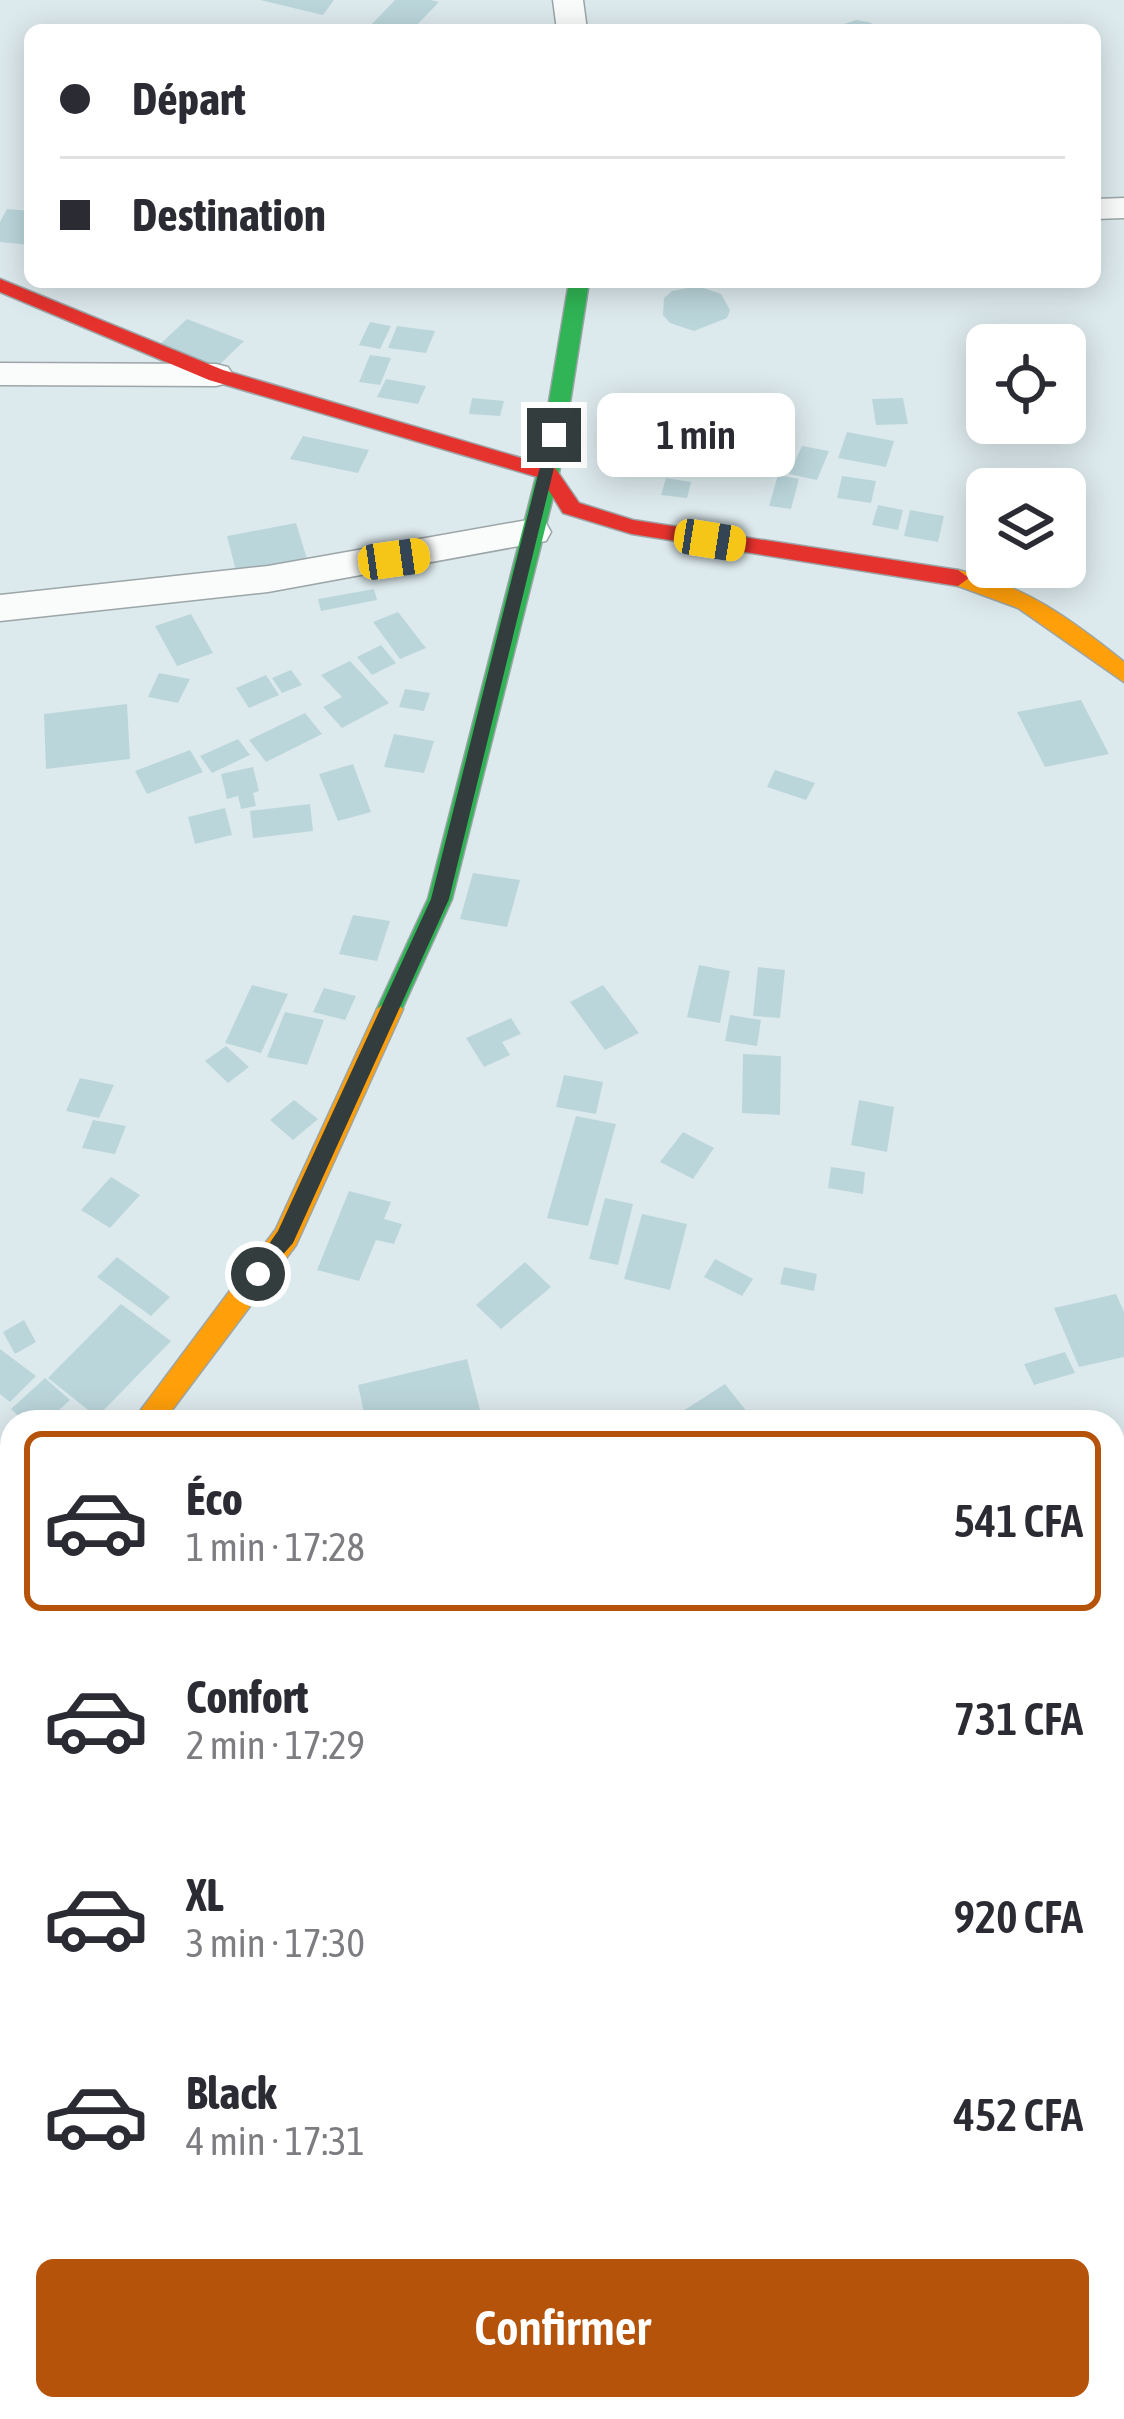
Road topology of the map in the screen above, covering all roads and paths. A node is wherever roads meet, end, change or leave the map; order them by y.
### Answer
1 (0, 285) edge
2 (578, 288) edge
3 (0, 374) edge
4 (216, 375) junction
5 (548, 473) junction
6 (533, 532) junction
7 (0, 608) edge
8 (1124, 674) edge
9 (155, 1410) edge

1 - 4 street
2 - 5 street
3 - 4 street
4 - 5 street
5 - 6 street
5 - 8 street
6 - 7 street
6 - 9 street

